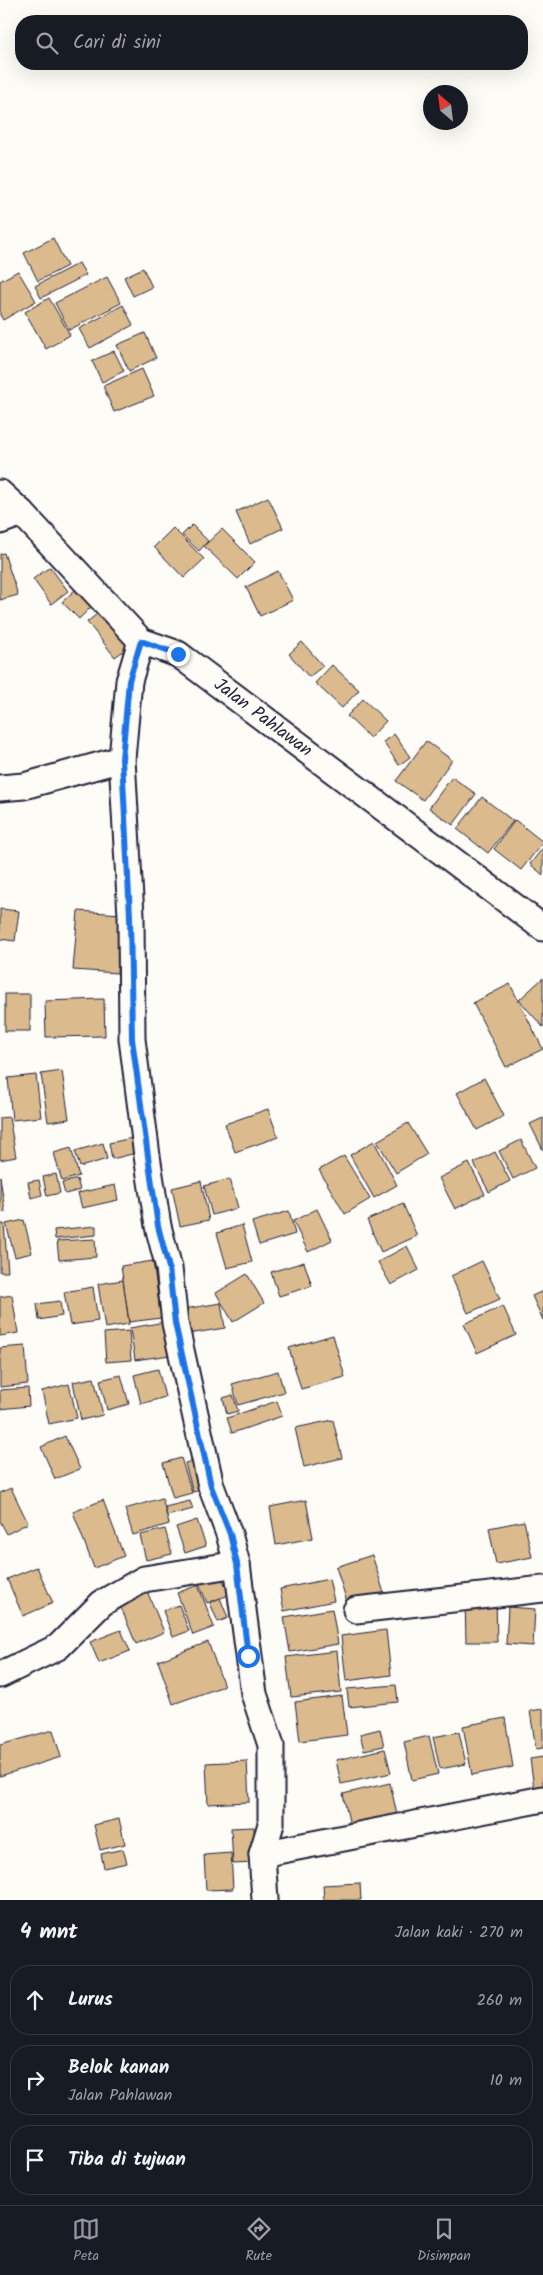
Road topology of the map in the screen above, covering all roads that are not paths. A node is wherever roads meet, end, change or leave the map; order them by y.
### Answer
1 (0, 493) edge
2 (11, 517) edge
3 (141, 641) junction
4 (122, 759) junction
5 (0, 788) edge
6 (543, 928) edge
7 (237, 1564) junction
8 (543, 1589) edge
9 (356, 1610) dead end
10 (0, 1675) edge
11 (543, 1799) edge
12 (262, 1854) junction
13 (265, 1900) edge

1 - 2 street, Jalan Pahlawan
2 - 3 street, Jalan Pahlawan
3 - 4 street
3 - 6 street, Jalan Pahlawan
4 - 5 street
4 - 7 street
7 - 10 street
7 - 12 street
8 - 9 street
11 - 12 street
12 - 13 street

